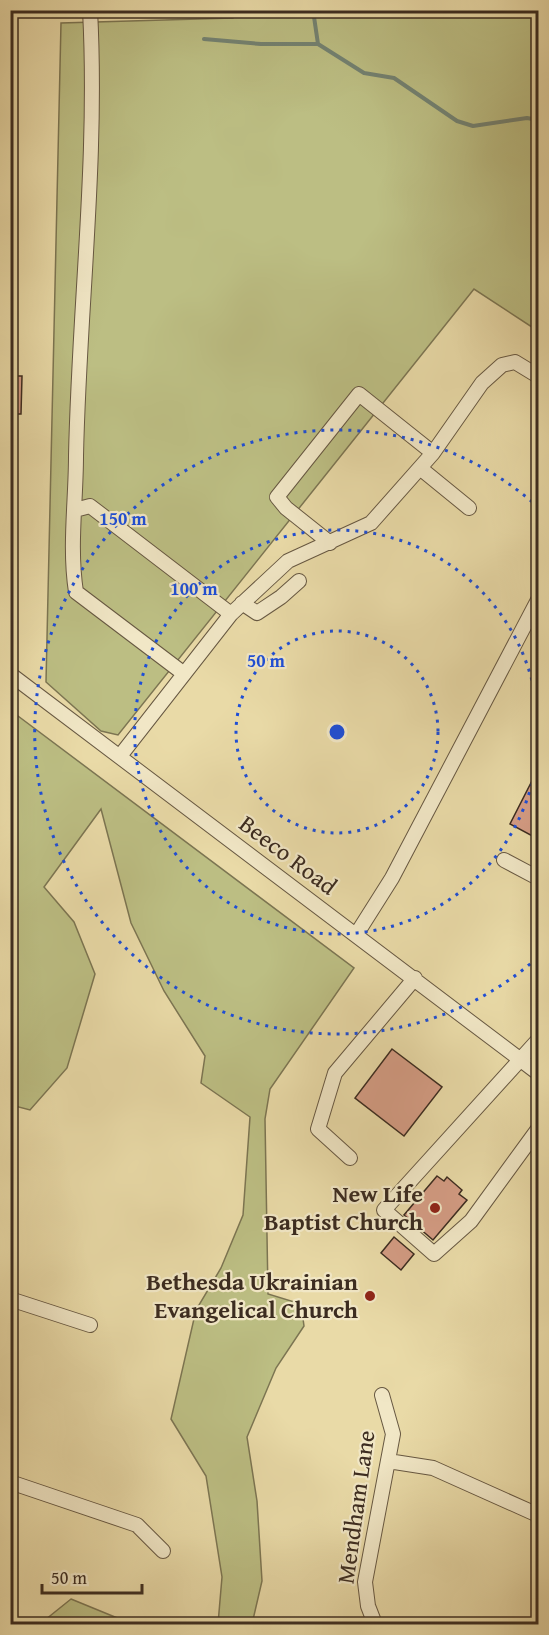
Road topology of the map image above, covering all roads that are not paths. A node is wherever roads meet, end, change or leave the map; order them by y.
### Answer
1 (90, 10) edge
2 (538, 376) edge
3 (433, 453) junction
4 (420, 468) junction
5 (469, 508) dead end
6 (75, 510) junction
7 (330, 543) junction
8 (299, 581) dead end
9 (538, 600) edge
10 (242, 603) junction
11 (231, 614) junction
12 (183, 673) junction
13 (10, 674) edge
14 (120, 756) junction
15 (504, 860) dead end
16 (538, 878) edge
17 (356, 935) junction
18 (415, 978) junction
19 (538, 1040) edge
20 (521, 1060) junction
21 (538, 1073) edge
22 (538, 1129) edge
23 (350, 1158) dead end
24 (10, 1299) edge
25 (90, 1326) dead end
26 (382, 1395) dead end
27 (388, 1461) junction
28 (10, 1482) edge
29 (538, 1515) edge
30 (163, 1551) dead end
31 (375, 1624) edge

1 - 6 street
2 - 3 street
3 - 4 street
3 - 7 street
4 - 5 street
4 - 7 street
6 - 11 street
6 - 12 street
7 - 10 street
8 - 10 street
9 - 17 street
10 - 11 street
11 - 12 street
12 - 14 street
13 - 14 street, Beeco Road
14 - 17 street, Beeco Road
15 - 16 street
17 - 18 street, Beeco Road
18 - 20 street, Beeco Road
18 - 23 street
19 - 20 street
20 - 21 street, Beeco Road
20 - 22 street
24 - 25 street
26 - 27 street, Mendham Lane
27 - 29 street
27 - 31 street, Mendham Lane
28 - 30 street

